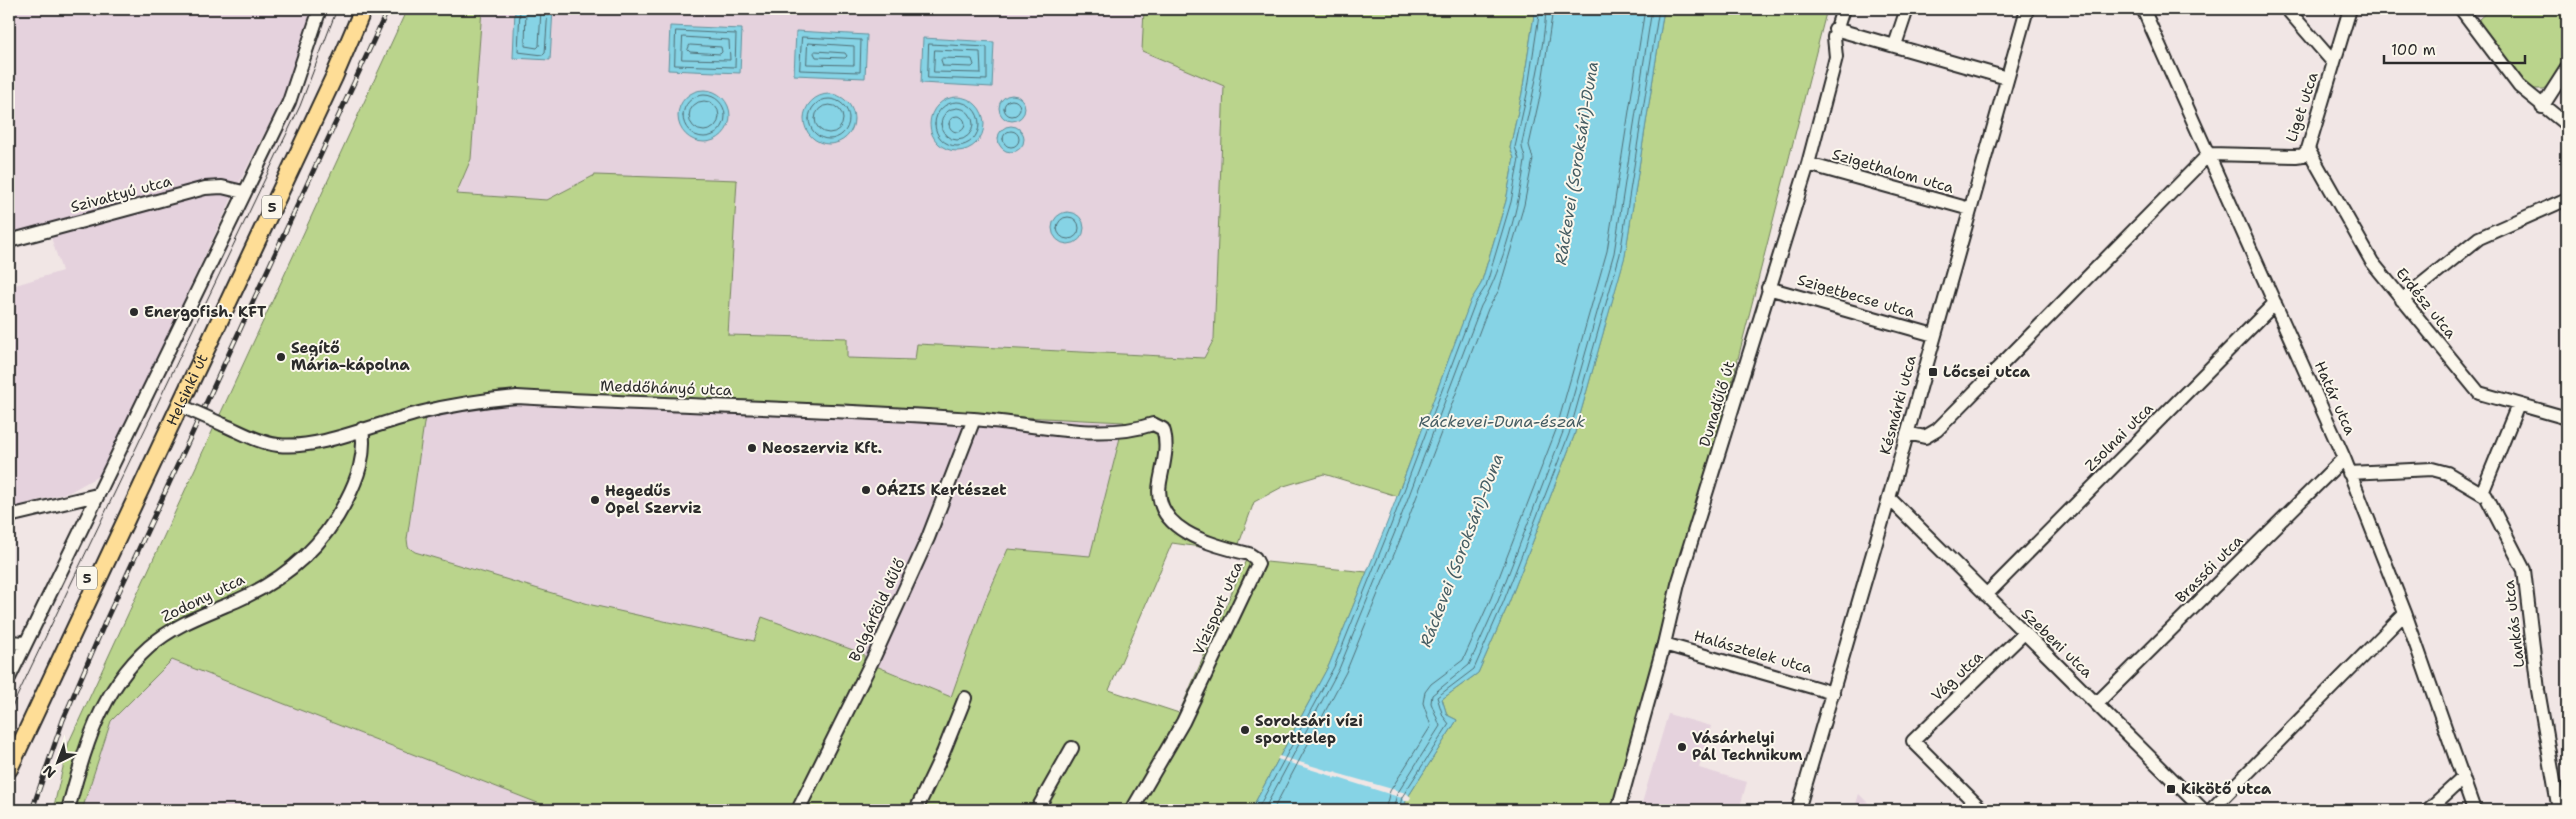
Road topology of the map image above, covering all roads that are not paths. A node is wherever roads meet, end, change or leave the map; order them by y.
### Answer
1 (320, 9) edge
2 (352, 9) edge
3 (363, 9) edge
4 (1843, 9) edge
5 (1907, 9) edge
6 (2027, 9) edge
7 (2143, 9) edge
8 (2287, 9) edge
9 (2350, 9) edge
10 (2461, 9) edge
11 (1836, 29) junction
12 (1895, 45) junction
13 (2333, 62) junction
14 (2567, 68) edge
15 (2008, 78) junction
16 (2542, 107) junction
17 (2567, 125) edge
18 (2308, 149) junction
19 (2209, 154) junction
20 (1808, 164) junction
21 (243, 192) junction
22 (2567, 199) edge
23 (1970, 209) junction
24 (9, 241) edge
25 (1768, 288) junction
26 (2402, 300) junction
27 (2276, 303) junction
28 (1934, 335) junction
29 (176, 404) junction
30 (2518, 405) junction
31 (2567, 418) edge
32 (974, 419) junction
33 (362, 429) junction
34 (1163, 429) joint
35 (1906, 433) junction
36 (2344, 458) junction
37 (2349, 473) junction
38 (2482, 493) junction
39 (97, 494) junction
40 (1889, 498) junction
41 (9, 516) edge
42 (1986, 595) junction
43 (2405, 613) junction
44 (2024, 633) junction
45 (9, 642) edge
46 (25, 643) junction
47 (1664, 644) junction
48 (9, 678) edge
49 (1832, 693) junction
50 (965, 698) dead end
51 (2096, 704) junction
52 (9, 747) edge
53 (1072, 748) dead end
54 (9, 769) edge
55 (2463, 778) junction
56 (68, 810) edge
57 (798, 810) edge
58 (916, 810) edge
59 (1037, 810) edge
60 (1132, 810) edge
61 (1618, 810) edge
62 (1798, 810) edge
63 (1982, 810) edge
64 (2203, 810) edge
65 (2211, 810) edge
66 (2428, 810) edge
67 (2474, 810) edge
68 (2559, 810) edge

1 - 21 street
2 - 29 main road, Helsinki út / 5
3 - 29 main road, Helsinki út / 5
4 - 11 street, Dunadűlő út
5 - 12 street
6 - 15 street, Késmárki utca
7 - 19 street, Határ utca
8 - 13 street
9 - 13 street, Liget utca
10 - 16 street
11 - 12 street
11 - 20 street, Dunadűlő út
12 - 15 street
13 - 18 street, Liget utca
14 - 16 street
15 - 23 street, Késmárki utca
16 - 17 street
18 - 19 street, Liget utca
18 - 26 street, Erdész utca
19 - 27 street, Határ utca
19 - 35 street
20 - 23 street, Szigethalom utca
20 - 25 street, Dunadűlő út
21 - 24 street, Szivattyú utca
21 - 39 street
22 - 26 street
23 - 28 street, Késmárki utca
25 - 28 street, Szigetbecse utca
25 - 47 street, Dunadűlő út
26 - 30 street, Erdész utca
27 - 36 street, Határ utca
27 - 42 street, Zsolnai utca
28 - 35 street, Késmárki utca
29 - 33 street, Meddőhányó utca, bridge
29 - 52 main road, Helsinki út / 5
29 - 54 main road, Helsinki út / 5
30 - 31 street, Erdész utca
30 - 38 street
32 - 33 street, Meddőhányó utca
32 - 34 street, Meddőhányó utca
32 - 57 street, Bolgárföld dűlő
33 - 56 street, Zodony utca
34 - 60 street, Vízisport utca
35 - 40 street, Késmárki utca
36 - 37 street, Határ utca
36 - 51 street, Brassói utca
37 - 38 street, Lankás utca
37 - 43 street, Határ utca
38 - 68 street, Lankás utca
39 - 41 street
39 - 46 street
40 - 42 street, Szebeni utca
40 - 49 street, Késmárki utca
42 - 44 street, Szebeni utca
43 - 55 street, Határ utca
43 - 65 street
44 - 51 street, Szebeni utca
44 - 63 street, Vág utca
45 - 46 street
46 - 48 street
47 - 49 street, Halásztelek utca
47 - 61 street, Dunadűlő út
49 - 62 street, Késmárki utca
50 - 58 street
51 - 64 street, Szebeni utca
53 - 59 street
55 - 66 street
55 - 67 street, Határ utca

